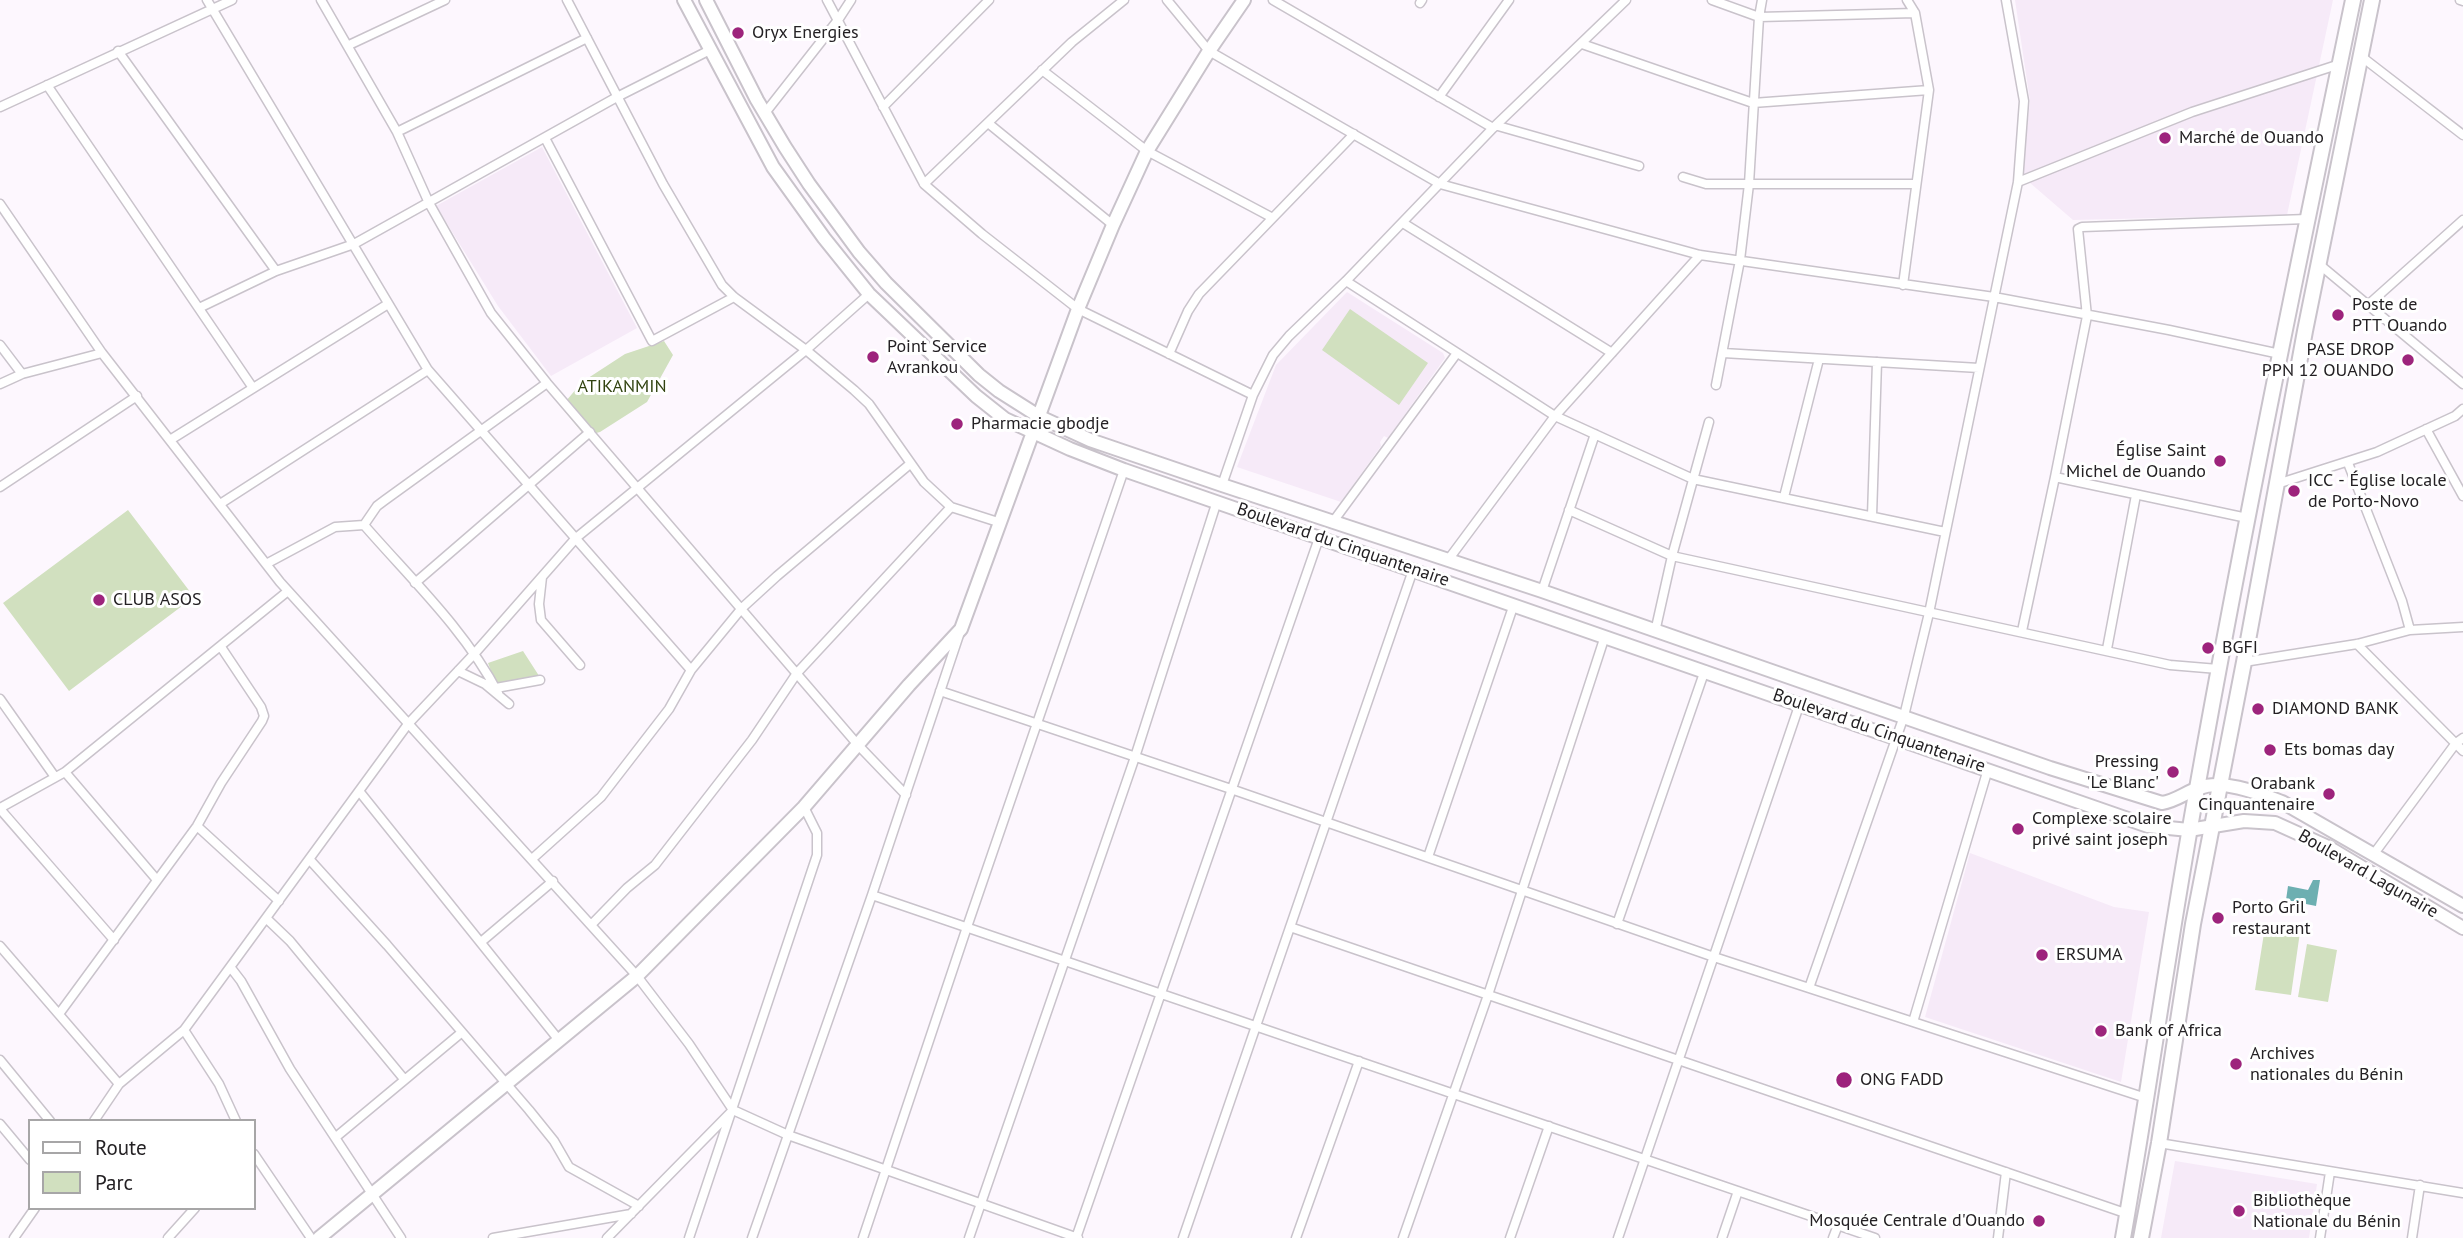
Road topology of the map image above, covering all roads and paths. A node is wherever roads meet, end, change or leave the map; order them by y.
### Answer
1 (207, 0) edge
2 (232, 0) edge
3 (321, 0) edge
4 (445, 0) edge
5 (567, 0) edge
6 (684, 0) edge
7 (706, 0) edge
8 (827, 0) edge
9 (851, 0) edge
10 (989, 0) edge
11 (1124, 0) edge
12 (1167, 0) edge
13 (1244, 0) edge
14 (1273, 0) edge
15 (1509, 0) edge
16 (1626, 0) edge
17 (1712, 0) edge
18 (1762, 0) edge
19 (1908, 0) edge
20 (2006, 0) edge
21 (2353, 0) edge
22 (2372, 0) edge
23 (213, 9) junction
24 (1914, 13) junction
25 (1759, 17) junction
26 (838, 20) junction
27 (587, 38) junction
28 (1582, 44) junction
29 (349, 45) junction
30 (710, 50) junction
31 (118, 51) junction
32 (1209, 51) junction
33 (2362, 57) junction
34 (2342, 64) junction
35 (1042, 70) junction
36 (47, 85) junction
37 (1929, 90) junction
38 (617, 97) junction
39 (1439, 97) junction
40 (1754, 103) junction
41 (0, 107) edge
42 (883, 107) junction
43 (765, 113) junction
44 (988, 123) junction
45 (2463, 123) edge
46 (1495, 127) junction
47 (2454, 128) junction
48 (397, 132) junction
49 (1354, 134) junction
50 (2463, 135) edge
51 (545, 138) junction
52 (1147, 151) junction
53 (1639, 166) dead end
54 (1683, 177) dead end
55 (2018, 182) junction
56 (924, 184) junction
57 (1440, 184) junction
58 (1749, 184) junction
59 (1916, 184) junction
60 (429, 203) junction
61 (0, 204) edge
62 (1271, 217) junction
63 (2307, 219) junction
64 (1402, 223) junction
65 (2461, 224) edge
66 (1113, 225) junction
67 (354, 244) junction
68 (1700, 255) junction
69 (1740, 260) junction
70 (2320, 265) junction
71 (276, 271) junction
72 (1346, 281) junction
73 (1903, 285) junction
74 (869, 294) junction
75 (734, 297) junction
76 (1994, 297) junction
77 (388, 304) junction
78 (2369, 304) junction
79 (199, 308) junction
80 (1077, 309) junction
81 (2087, 316) junction
82 (0, 345) edge
83 (806, 350) junction
84 (102, 353) junction
85 (1457, 353) junction
86 (1612, 353) junction
87 (1723, 353) junction
88 (1168, 354) junction
89 (2280, 354) junction
90 (1819, 359) junction
91 (1877, 362) junction
92 (1979, 368) junction
93 (428, 370) junction
94 (22, 374) junction
95 (547, 383) junction
96 (0, 384) edge
97 (2463, 384) edge
98 (1716, 385) dead end
99 (253, 388) junction
100 (137, 396) junction
101 (1253, 396) junction
102 (2463, 409) edge
103 (1555, 416) junction
104 (1040, 417) junction
105 (1709, 422) dead end
106 (2426, 429) junction
107 (483, 431) junction
108 (590, 432) junction
109 (1034, 433) junction
110 (1595, 434) junction
111 (170, 440) junction
112 (2348, 463) junction
113 (910, 464) junction
114 (1124, 470) junction
115 (2055, 477) junction
116 (1693, 479) junction
117 (529, 485) junction
118 (1222, 485) junction
119 (2277, 485) junction
120 (0, 487) edge
121 (638, 488) junction
122 (2136, 495) junction
123 (2463, 496) edge
124 (1784, 497) junction
125 (1217, 501) junction
126 (220, 504) junction
127 (951, 507) junction
128 (1569, 510) junction
129 (1872, 516) junction
130 (2247, 518) junction
131 (998, 522) junction
132 (1332, 523) junction
133 (364, 525) junction
134 (1945, 533) junction
135 (576, 538) junction
136 (1319, 538) junction
137 (1672, 556) junction
138 (1448, 560) junction
139 (266, 564) junction
140 (1413, 570) junction
141 (542, 577) junction
142 (415, 583) junction
143 (288, 591) junction
144 (1542, 591) junction
145 (1514, 604) junction
146 (743, 608) junction
147 (1929, 613) junction
148 (2463, 627) edge
149 (961, 629) junction
150 (2410, 630) junction
151 (2021, 631) junction
152 (1655, 632) junction
153 (1605, 636) junction
154 (2357, 644) junction
155 (221, 647) junction
156 (2107, 649) junction
157 (475, 653) junction
158 (2244, 662) junction
159 (580, 665) dead end
160 (2218, 669) junction
161 (691, 670) junction
162 (1705, 670) junction
163 (458, 671) junction
164 (797, 673) junction
165 (540, 680) dead end
166 (497, 690) junction
167 (940, 691) junction
168 (0, 699) edge
169 (1800, 703) junction
170 (509, 704) dead end
171 (1904, 716) junction
172 (1038, 723) junction
173 (408, 724) junction
174 (1897, 737) junction
175 (2459, 741) edge
176 (858, 745) junction
177 (2463, 751) edge
178 (1135, 757) junction
179 (1988, 769) junction
180 (65, 772) junction
181 (55, 777) junction
182 (2219, 786) junction
183 (1231, 789) junction
184 (2197, 789) junction
185 (359, 791) junction
186 (906, 795) junction
187 (804, 807) junction
188 (0, 808) edge
189 (1326, 823) junction
190 (197, 826) junction
191 (2212, 826) junction
192 (2189, 830) junction
193 (2373, 855) junction
194 (1428, 857) junction
195 (532, 859) junction
196 (310, 860) junction
197 (157, 880) junction
198 (553, 881) junction
199 (1522, 890) junction
200 (872, 895) junction
201 (279, 901) junction
202 (2463, 906) edge
203 (267, 919) junction
204 (592, 924) junction
205 (1617, 924) junction
206 (967, 927) junction
207 (1290, 927) junction
208 (2463, 928) edge
209 (114, 940) junction
210 (481, 942) junction
211 (0, 946) edge
212 (1714, 957) junction
213 (1065, 961) junction
214 (231, 968) junction
215 (637, 976) junction
216 (1809, 988) junction
217 (1160, 993) junction
218 (1488, 995) junction
219 (59, 1014) junction
220 (1913, 1022) junction
221 (1256, 1026) junction
222 (184, 1030) junction
223 (461, 1033) junction
224 (558, 1039) junction
225 (0, 1060) edge
226 (1680, 1060) junction
227 (1359, 1061) junction
228 (404, 1079) junction
229 (119, 1084) junction
230 (507, 1084) junction
231 (1453, 1094) junction
232 (2146, 1098) junction
233 (733, 1110) junction
234 (48, 1119) edge
235 (95, 1119) edge
236 (235, 1119) edge
237 (0, 1124) edge
238 (1549, 1126) junction
239 (788, 1135) junction
240 (336, 1137) junction
241 (2159, 1143) junction
242 (256, 1157) edge
243 (28, 1158) edge
244 (1646, 1160) junction
245 (887, 1171) junction
246 (2006, 1172) junction
247 (2330, 1172) junction
248 (2420, 1185) junction
249 (1738, 1191) junction
250 (2463, 1193) edge
251 (373, 1196) junction
252 (981, 1204) junction
253 (639, 1206) junction
254 (34, 1210) edge
255 (193, 1210) edge
256 (631, 1214) junction
257 (2128, 1214) junction
258 (1838, 1225) junction
259 (14, 1238) edge
260 (168, 1238) edge
261 (311, 1238) edge
262 (319, 1238) edge
263 (401, 1238) edge
264 (493, 1238) edge
265 (607, 1238) edge
266 (689, 1238) edge
267 (752, 1238) edge
268 (863, 1238) edge
269 (969, 1238) edge
270 (1077, 1238) edge
271 (1183, 1238) edge
272 (1296, 1238) edge
273 (1403, 1238) edge
274 (1510, 1238) edge
275 (1618, 1238) edge
276 (1722, 1238) edge
277 (1833, 1238) edge
278 (1875, 1238) edge
279 (1998, 1238) edge
280 (2123, 1238) edge
281 (2141, 1238) edge
282 (2319, 1238) edge
283 (2412, 1238) edge

1 - 23 street
2 - 23 street
3 - 29 street
4 - 29 street
5 - 27 street
6 - 30 main road, Boulevard du Cinquantenaire
7 - 43 main road, Boulevard du Cinquantenaire
8 - 26 street
9 - 26 street
10 - 42 street
11 - 35 street
12 - 32 street
13 - 32 main road
14 - 39 street
15 - 39 street
16 - 28 street
17 - 25 street
18 - 25 street
19 - 24 street
20 - 55 street
21 - 34 highway
22 - 33 highway
23 - 31 street
23 - 67 street
24 - 25 street
24 - 37 street
25 - 40 street
26 - 42 street
26 - 43 street
27 - 38 street
27 - 48 street
28 - 40 street
28 - 46 street
29 - 48 street
30 - 38 street
30 - 74 main road, Boulevard du Cinquantenaire
31 - 36 street
31 - 71 street
32 - 49 street
32 - 52 main road
33 - 47 street
33 - 70 highway
34 - 55 street
34 - 63 highway
35 - 44 street
35 - 52 street
36 - 41 street
36 - 79 street
37 - 40 street
37 - 59 street
38 - 51 street
38 - 75 street
39 - 46 street
40 - 58 street
42 - 56 street
43 - 104 main road, Boulevard du Cinquantenaire
44 - 56 street
44 - 66 street
45 - 47 street
46 - 53 street
46 - 57 street
47 - 50 street
48 - 60 street
49 - 57 street
49 - 62 street
51 - 60 street
51 - 75 street
52 - 62 street
52 - 66 main road
54 - 58 street
55 - 76 street
56 - 80 street
57 - 64 street
57 - 68 street
58 - 59 street
58 - 69 street
59 - 73 street
60 - 67 street
60 - 95 street
61 - 84 street
62 - 88 street
63 - 81 street
63 - 89 highway
64 - 72 street
64 - 86 street
65 - 78 street
66 - 80 main road
67 - 71 street
67 - 77 street
68 - 69 street
68 - 86 street
69 - 73 street
69 - 87 street
70 - 78 street
70 - 119 highway
71 - 79 street
72 - 85 street
72 - 101 street
73 - 76 street
74 - 83 street
74 - 109 main road, Boulevard du Cinquantenaire
75 - 83 street
76 - 81 street
76 - 92 street
77 - 93 street
77 - 99 street
78 - 97 street
79 - 99 street
80 - 88 street
80 - 104 main road
81 - 89 street
81 - 115 street
82 - 94 street
83 - 113 street
83 - 121 street
84 - 94 street
84 - 100 street
85 - 103 street
85 - 132 street
86 - 103 street
87 - 90 street
87 - 98 street
88 - 101 street
89 - 130 highway
90 - 91 street
90 - 124 street
91 - 92 street
91 - 129 street
92 - 134 street
93 - 107 street
93 - 126 street
94 - 96 street
95 - 107 street
95 - 108 street
99 - 111 street
100 - 111 street
100 - 120 street
101 - 118 street
102 - 106 street
103 - 110 street
103 - 138 street
104 - 109 main road
104 - 118 main road, Boulevard du Cinquantenaire
105 - 116 street
106 - 112 street
106 - 123 street
107 - 117 street
107 - 133 street
108 - 117 street
108 - 121 street
109 - 114 main road, Boulevard du Cinquantenaire
109 - 131 main road
110 - 116 street
110 - 128 street
111 - 126 street
112 - 119 street
112 - 150 street
113 - 127 street
113 - 146 street
114 - 125 main road, Boulevard du Cinquantenaire
114 - 172 street
115 - 122 street
115 - 151 street
116 - 124 street
116 - 137 street
117 - 135 street
117 - 142 street
118 - 132 main road, Boulevard du Cinquantenaire
119 - 158 highway
121 - 135 street
121 - 146 street
122 - 130 street
122 - 156 street
124 - 129 street
125 - 136 main road, Boulevard du Cinquantenaire
125 - 178 street
126 - 139 street
127 - 131 street
127 - 164 street
128 - 137 street
128 - 144 street
129 - 134 street
130 - 160 highway
131 - 149 main road
132 - 138 main road, Boulevard du Cinquantenaire
133 - 139 street
133 - 142 street
134 - 147 street
135 - 141 street
135 - 161 street
136 - 140 main road, Boulevard du Cinquantenaire
136 - 183 street
137 - 147 street
137 - 152 street
138 - 144 main road, Boulevard du Cinquantenaire
139 - 143 street
140 - 145 main road, Boulevard du Cinquantenaire
140 - 189 street
141 - 157 street
141 - 159 street
142 - 157 street
143 - 155 street
143 - 173 street
144 - 152 main road, Boulevard du Cinquantenaire
145 - 153 main road, Boulevard du Cinquantenaire
145 - 194 street
146 - 161 street
146 - 164 street
147 - 151 street
147 - 171 street
148 - 150 street
149 - 167 street
149 - 176 main road
150 - 154 street
151 - 156 street
152 - 171 main road, Boulevard du Cinquantenaire
153 - 162 main road, Boulevard du Cinquantenaire
153 - 199 street
154 - 158 street
154 - 175 street
155 - 180 street
155 - 190 street
156 - 160 street
157 - 163 street
157 - 166 street
158 - 182 highway
160 - 184 highway
161 - 195 street
162 - 169 main road, Boulevard du Cinquantenaire
162 - 205 street
163 - 166 street
163 - 173 street
164 - 176 street
164 - 204 street
165 - 166 street
166 - 170 street
167 - 172 street
167 - 186 street
168 - 181 street
169 - 174 main road, Boulevard du Cinquantenaire
169 - 212 street
171 - 174 street
171 - 184 main road, Boulevard du Cinquantenaire
172 - 178 street
172 - 206 street
173 - 185 street
173 - 195 street
174 - 179 main road, Boulevard du Cinquantenaire
174 - 216 street
175 - 177 street
175 - 193 street
176 - 186 street
176 - 187 main road
178 - 183 street
178 - 213 street
179 - 192 main road, Boulevard du Cinquantenaire
179 - 220 street
180 - 181 street
180 - 197 street
181 - 188 street
182 - 184 main road, Boulevard Lagunaire
182 - 191 highway
182 - 193 main road, Boulevard Lagunaire
183 - 189 street
183 - 217 street
184 - 192 highway
185 - 196 street
185 - 210 street
186 - 200 street
187 - 215 main road
187 - 233 street
188 - 209 street
189 - 194 street
189 - 207 street
190 - 197 street
190 - 201 street
191 - 192 main road, Boulevard Lagunaire
191 - 208 main road, Boulevard Lagunaire
191 - 241 highway
192 - 232 highway
193 - 202 main road, Boulevard Lagunaire
194 - 199 street
195 - 198 street
196 - 201 street
196 - 223 street
197 - 209 street
198 - 204 street
198 - 210 street
199 - 205 street
199 - 218 street
200 - 206 street
200 - 239 street
201 - 203 street
203 - 214 street
203 - 228 street
204 - 215 street
205 - 212 street
206 - 213 street
206 - 245 street
207 - 218 street
207 - 221 street
209 - 219 street
210 - 224 street
211 - 219 street
212 - 216 street
212 - 226 street
213 - 217 street
213 - 252 street
214 - 222 street
214 - 240 street
215 - 224 main road
215 - 233 street
216 - 220 street
217 - 221 street
217 - 270 street
218 - 226 street
218 - 231 street
219 - 229 street
220 - 232 street
221 - 227 street
221 - 271 street
222 - 229 street
222 - 236 street
223 - 228 street
223 - 230 street
224 - 230 main road
225 - 234 street
226 - 244 street
226 - 246 street
227 - 231 street
227 - 272 street
228 - 240 street
229 - 235 street
230 - 251 main road
230 - 253 street
231 - 238 street
231 - 273 street
232 - 257 highway
233 - 239 street
233 - 253 street
233 - 266 street
237 - 243 street
238 - 244 street
238 - 274 street
239 - 245 street
239 - 267 street
240 - 251 street
241 - 247 street
241 - 281 highway
242 - 261 street
244 - 249 street
244 - 275 street
245 - 252 street
245 - 268 street
246 - 257 street
246 - 279 street
247 - 248 street
247 - 282 street
248 - 250 street
248 - 283 street
249 - 258 street
249 - 276 street
251 - 262 main road
251 - 263 street
252 - 269 street
252 - 270 street
253 - 256 street
254 - 259 street
255 - 260 street
256 - 264 street
256 - 265 street
257 - 280 highway
258 - 277 street
258 - 278 street

